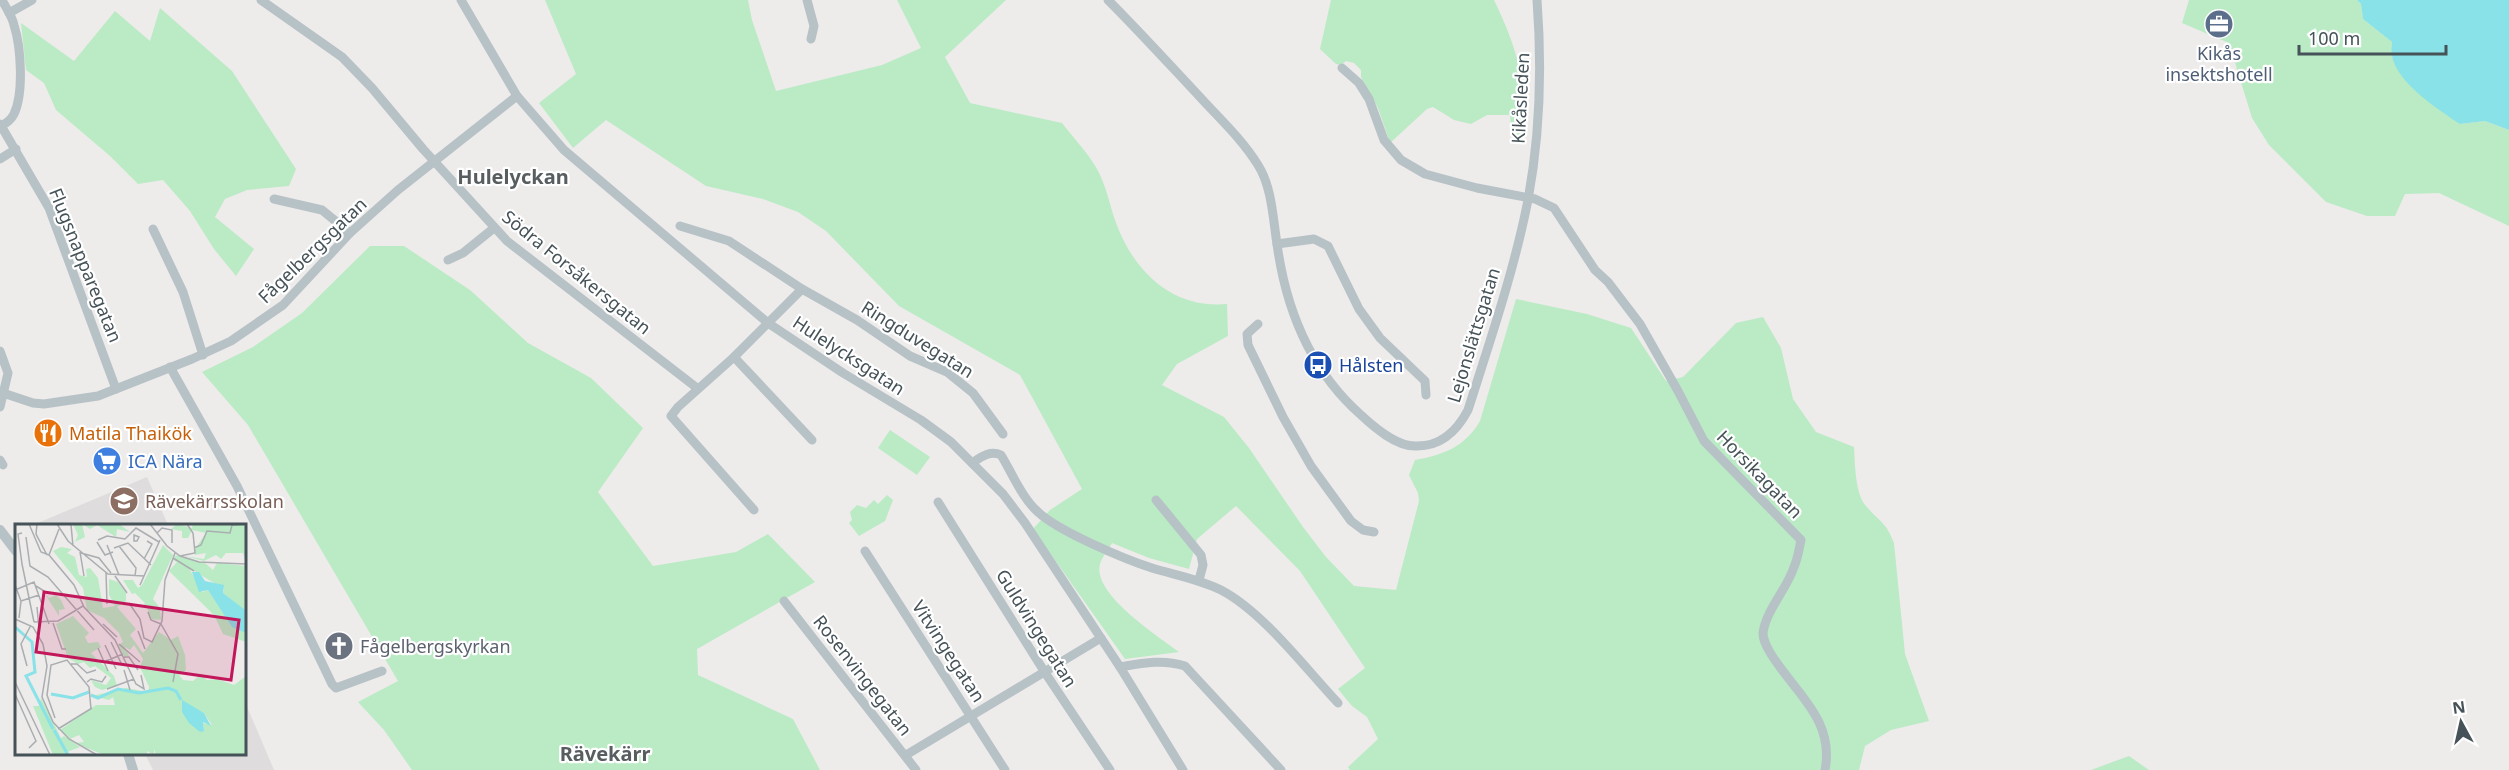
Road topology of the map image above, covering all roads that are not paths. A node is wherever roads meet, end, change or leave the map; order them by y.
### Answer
1 (2, 0) edge
2 (32, 0) edge
3 (261, 0) edge
4 (461, 0) edge
5 (807, 0) edge
6 (1108, 0) edge
7 (1537, 0) edge
8 (9, 13) junction
9 (811, 39) dead end
10 (1342, 68) dead end
11 (517, 96) junction
12 (1, 125) edge
13 (15, 149) junction
14 (0, 159) edge
15 (435, 161) junction
16 (1528, 197) junction
17 (273, 199) dead end
18 (680, 226) dead end
19 (494, 228) junction
20 (153, 229) dead end
21 (350, 233) junction
22 (1277, 244) junction
23 (448, 260) dead end
24 (802, 289) junction
25 (768, 323) junction
26 (1258, 324) dead end
27 (0, 351) edge
28 (203, 355) junction
29 (734, 357) junction
30 (170, 367) junction
31 (697, 388) junction
32 (116, 389) junction
33 (2, 393) edge
34 (1426, 395) dead end
35 (0, 407) edge
36 (1003, 434) dead end
37 (812, 440) dead end
38 (972, 463) junction
39 (1156, 500) dead end
40 (938, 502) dead end
41 (754, 510) dead end
42 (0, 530) edge
43 (1374, 532) dead end
44 (15, 550) edge
45 (865, 551) dead end
46 (1199, 580) junction
47 (784, 601) dead end
48 (1101, 638) junction
49 (1120, 667) junction
50 (1044, 670) junction
51 (382, 671) dead end
52 (1338, 703) dead end
53 (970, 715) junction
54 (129, 755) edge
55 (906, 755) junction
56 (133, 770) edge
57 (916, 770) edge
58 (1005, 770) edge
59 (1110, 770) edge
60 (1184, 770) edge
61 (1281, 770) edge
62 (1825, 770) edge

1 - 8 street
2 - 8 street
3 - 15 street, Södra Forsåkersgatan
4 - 11 street, Hulelycksgatan
5 - 9 street
6 - 22 street, Lejonslättsgatan
7 - 16 street, Kikåsleden
8 - 12 street
10 - 16 street
11 - 15 street, Fågelbergsgatan
11 - 25 street, Hulelycksgatan
12 - 13 street, Flugsnapparegatan
13 - 14 street
13 - 32 street, Flugsnapparegatan
15 - 19 street, Södra Forsåkersgatan
15 - 21 street, Fågelbergsgatan
16 - 22 street, Lejonslättsgatan
16 - 62 street, Horsikagatan
17 - 21 street
18 - 24 street, Ringduvegatan
19 - 23 street
19 - 31 street, Södra Forsåkersgatan
20 - 28 street
21 - 28 street, Fågelbergsgatan
22 - 34 street, Lejonslättsgatan
24 - 25 street
24 - 36 street, Ringduvegatan
25 - 29 street
25 - 38 street, Hulelycksgatan
26 - 43 street
27 - 33 street
28 - 30 street, Fågelbergsgatan
29 - 31 street
29 - 37 street
30 - 32 street, Fågelbergsgatan
30 - 51 street
31 - 41 street
32 - 33 street, Fågelbergsgatan
33 - 35 street
38 - 46 street
38 - 48 street, Hulelycksgatan
39 - 46 street
40 - 50 street, Guldvingegatan
42 - 44 street
45 - 53 street, Vitvingegatan
46 - 52 street
47 - 55 street, Rosenvingegatan
48 - 49 street, Hulelycksgatan
48 - 50 street
49 - 60 street, Hulelycksgatan
49 - 61 street
50 - 53 street
50 - 59 street, Guldvingegatan
53 - 55 street
53 - 58 street, Vitvingegatan
54 - 56 street
55 - 57 street, Rosenvingegatan

